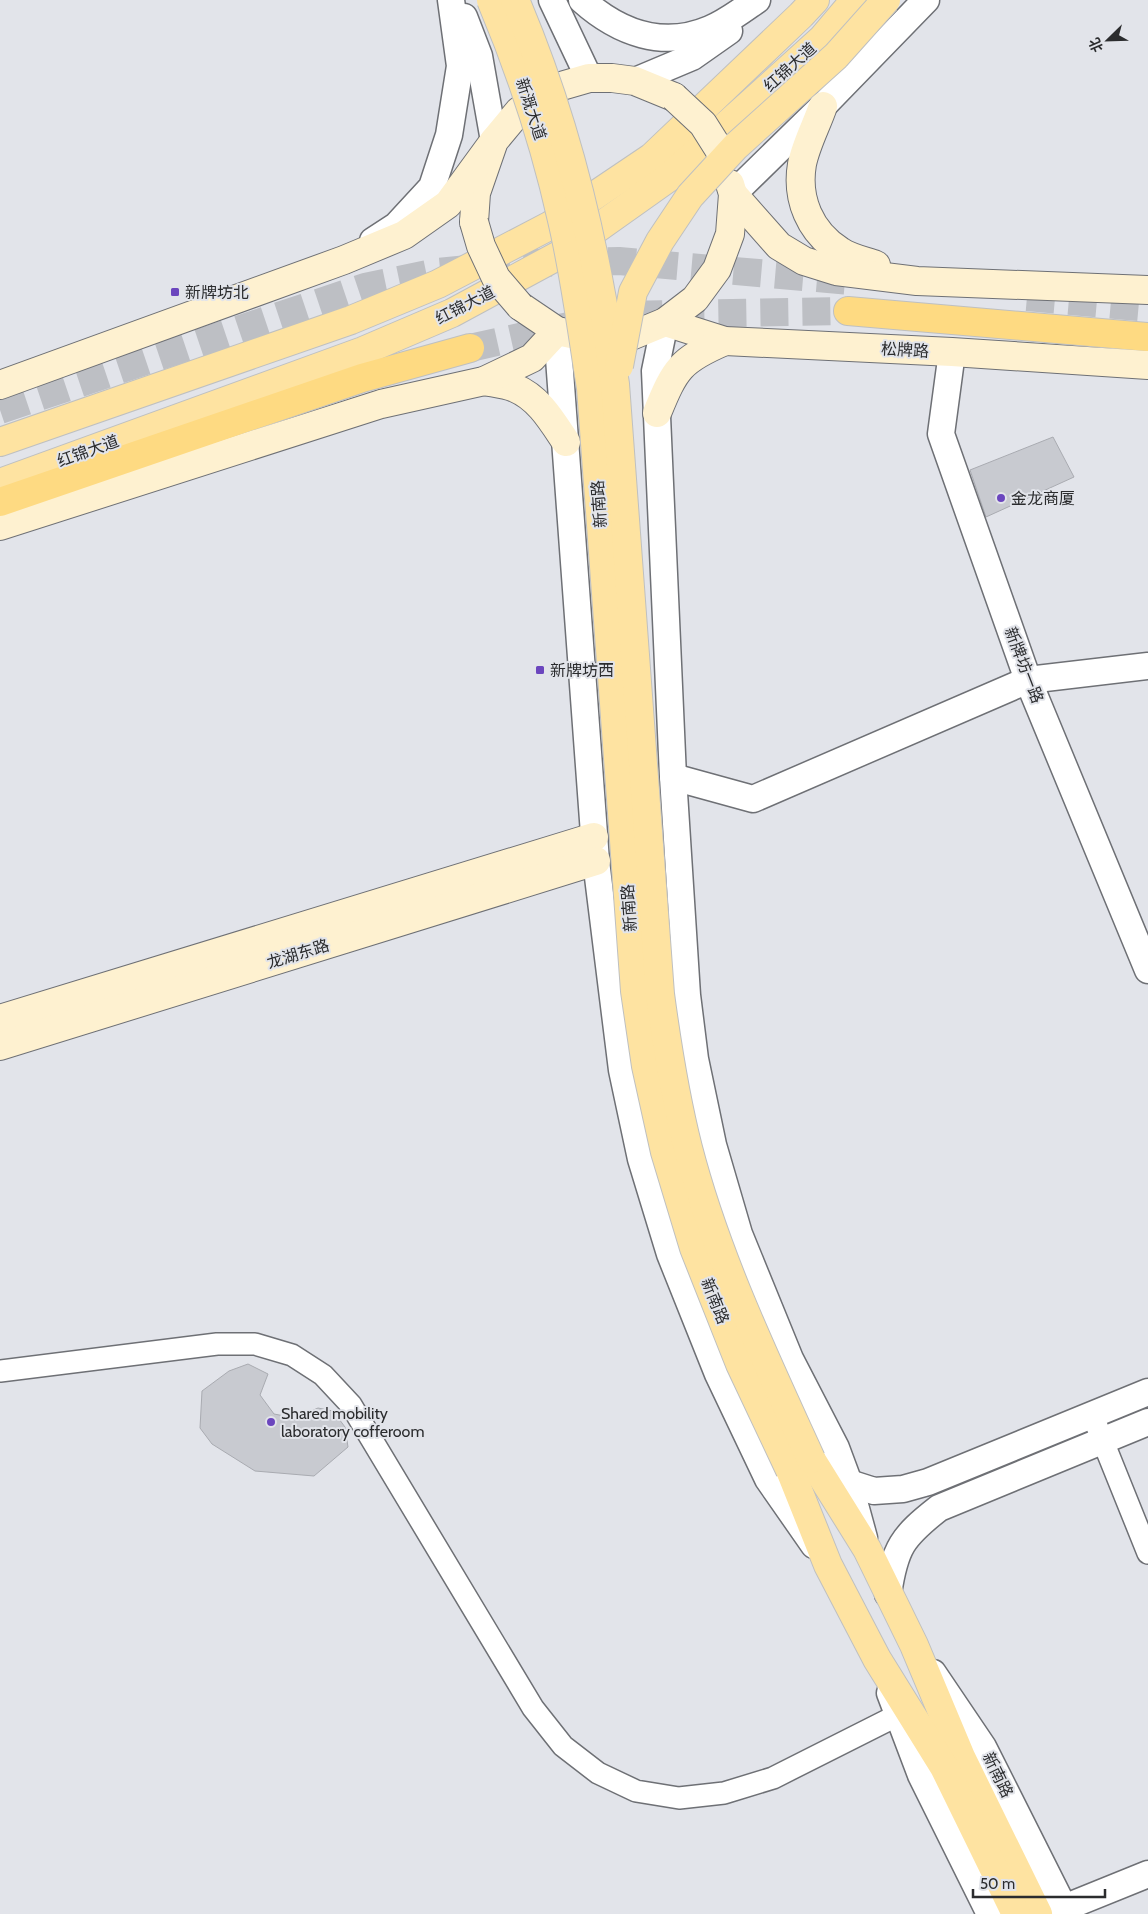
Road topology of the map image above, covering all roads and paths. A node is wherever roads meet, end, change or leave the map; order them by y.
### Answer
1 (452, 0) edge
2 (458, 0) edge
3 (491, 0) edge
4 (515, 0) edge
5 (582, 0) edge
6 (757, 0) edge
7 (763, 0) edge
8 (815, 0) edge
9 (855, 0) edge
10 (886, 0) edge
11 (926, 0) edge
12 (556, 4) edge
13 (589, 78) junction
14 (635, 81) junction
15 (823, 106) junction
16 (494, 141) junction
17 (733, 194) junction
18 (573, 217) junction
19 (344, 260) junction
20 (917, 281) junction
21 (1148, 290) edge
22 (848, 311) tunnel mouth
23 (665, 322) junction
24 (557, 330) junction
25 (1148, 337) edge
26 (725, 341) junction
27 (470, 348) tunnel mouth
28 (952, 352) junction
29 (1148, 365) edge
30 (484, 381) junction
31 (615, 384) junction
32 (0, 385) edge
33 (657, 413) junction
34 (0, 442) edge
35 (566, 442) junction
36 (0, 483) edge
37 (0, 502) edge
38 (0, 526) edge
39 (1148, 666) edge
40 (1028, 680) junction
41 (673, 778) junction
42 (595, 849) junction
43 (1148, 970) edge
44 (0, 1019) edge
45 (0, 1046) edge
46 (0, 1372) edge
47 (1148, 1392) edge
48 (1092, 1414) junction
49 (1148, 1422) edge
50 (1103, 1440) junction
51 (801, 1464) junction
52 (849, 1483) junction
53 (867, 1549) junction
54 (1148, 1553) edge
55 (828, 1565) junction
56 (888, 1594) junction
57 (914, 1645) junction
58 (877, 1659) junction
59 (898, 1715) junction
60 (952, 1762) junction
61 (1148, 1874) edge
62 (1056, 1912) edge
63 (990, 1914) edge
64 (1016, 1914) edge

1 - 19 street
2 - 16 street
3 - 18 main road, 新溉大道, bridge
4 - 18 main road, 新溉大道, bridge
5 - 6 street
7 - 14 street
8 - 34 main road, 红锦大道
9 - 36 main road, 红锦大道
10 - 31 main road, bridge
11 - 15 street
12 - 13 street
13 - 14 main road
13 - 16 main road
14 - 17 main road, bridge
15 - 17 street
15 - 20 main road
16 - 19 main road
16 - 24 main road, bridge
17 - 20 main road
17 - 23 main road
18 - 31 main road, 新南路, bridge
18 - 51 main road, 新南路, bridge
19 - 32 main road
20 - 21 main road
22 - 25 highway, 松牌路
23 - 24 main road
23 - 26 main road, 松牌路
23 - 33 street, 新南路
24 - 30 main road
24 - 35 street, 新南路
26 - 28 main road, 松牌路
26 - 33 main road
27 - 37 highway, 红锦大道
28 - 29 main road, 松牌路
28 - 40 street, 新牌坊一路
30 - 35 main road
30 - 38 main road
31 - 51 main road, 新南路, bridge
33 - 41 street, 新南路
35 - 42 street, 新南路
39 - 40 street
40 - 41 street
40 - 43 street, 新牌坊一路
41 - 52 street, 新南路
42 - 44 main road, 龙湖东路
42 - 45 main road, 龙湖东路
42 - 55 street, 新南路
46 - 59 street
47 - 48 street
48 - 50 street
48 - 52 street
49 - 50 street
50 - 54 street
50 - 56 street
51 - 53 main road, 新南路
51 - 55 main road, 新南路
52 - 53 street, 新南路
53 - 56 main road, 新南路
55 - 58 main road, 新南路
56 - 57 main road, 新南路
57 - 60 main road, 新南路
57 - 62 street, 新南路
58 - 59 street, 新南路
58 - 60 main road, 新南路
59 - 63 street, 新南路
60 - 62 main road, 新南路
60 - 64 main road, 新南路
61 - 62 street

